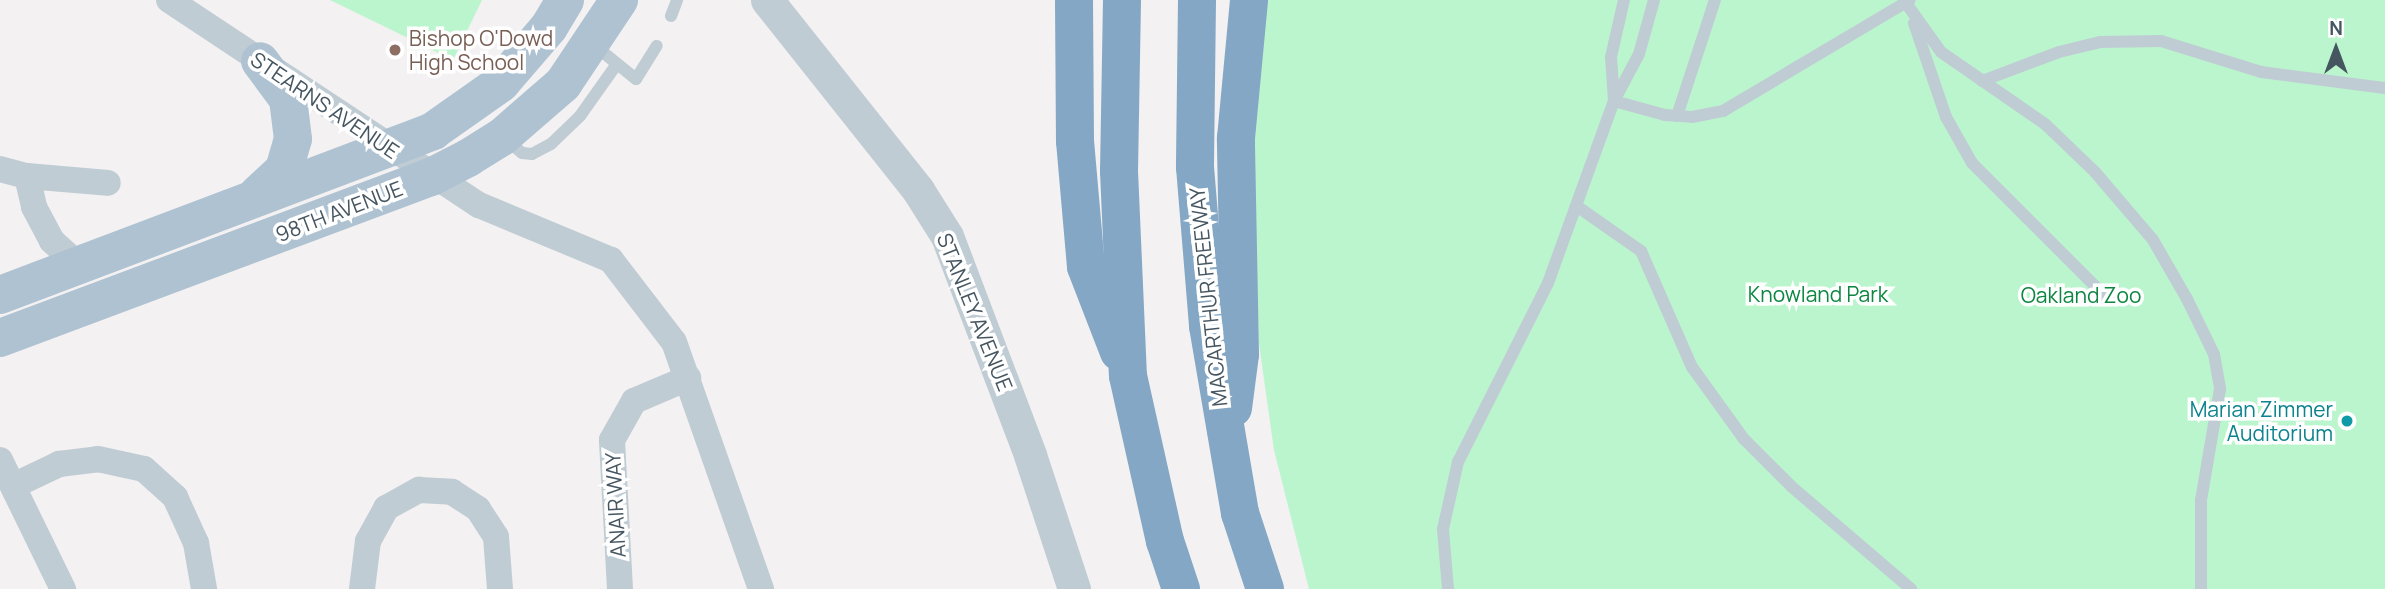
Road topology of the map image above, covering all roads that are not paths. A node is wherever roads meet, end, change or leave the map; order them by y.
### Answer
1 (169, 0) edge
2 (565, 0) edge
3 (619, 0) edge
4 (677, 0) edge
5 (767, 0) edge
6 (1074, 0) edge
7 (1122, 0) edge
8 (1197, 0) edge
9 (1249, 0) edge
10 (1624, 0) edge
11 (1654, 0) edge
12 (1716, 0) edge
13 (1908, 1) edge
14 (671, 16) dead end
15 (657, 46) dead end
16 (604, 53) junction
17 (260, 61) junction
18 (1982, 81) junction
19 (2385, 88) edge
20 (1614, 101) junction
21 (1677, 116) junction
22 (389, 149) junction
23 (0, 169) edge
24 (27, 176) junction
25 (430, 177) junction
26 (108, 183) dead end
27 (253, 198) junction
28 (1578, 207) junction
29 (79, 265) junction
30 (7, 292) edge
31 (2109, 300) dead end
32 (52, 319) junction
33 (0, 338) edge
34 (1128, 376) junction
35 (688, 378) junction
36 (1227, 451) junction
37 (0, 460) edge
38 (15, 485) junction
39 (63, 589) edge
40 (204, 589) edge
41 (362, 589) edge
42 (500, 589) edge
43 (620, 589) edge
44 (761, 589) edge
45 (1074, 589) edge
46 (1181, 589) edge
47 (1265, 589) edge
48 (1448, 589) edge
49 (1912, 589) edge
50 (2201, 589) edge

1 - 17 street, STEARNS AVENUE
2 - 22 main road, 98TH AVENUE
3 - 16 main road, 98TH AVENUE
4 - 14 lane
5 - 45 street, STANLEY AVENUE
6 - 34 highway
7 - 34 highway
8 - 36 highway, MACARTHUR FREEWAY
9 - 36 highway
10 - 20 lane
11 - 20 lane
12 - 21 lane
13 - 18 lane
13 - 21 lane
13 - 31 lane
15 - 16 lane
16 - 25 main road, 98TH AVENUE
17 - 22 street, STEARNS AVENUE
17 - 27 main road
18 - 19 lane
18 - 50 lane
20 - 21 lane
20 - 28 lane
22 - 25 street, STEARNS AVENUE
22 - 27 main road, 98TH AVENUE
23 - 24 street
24 - 26 street
24 - 29 street
25 - 32 main road, 98TH AVENUE
25 - 35 street, STEARNS AVENUE
27 - 29 main road, 98TH AVENUE
28 - 48 lane
28 - 49 lane
29 - 30 main road, 98TH AVENUE
30 - 32 main road
32 - 33 main road, 98TH AVENUE
34 - 46 highway
35 - 43 street, ANAIR WAY
35 - 44 street, STEARNS AVENUE
36 - 47 highway, MACARTHUR FREEWAY
37 - 38 street
38 - 39 street
38 - 40 street
41 - 42 street

